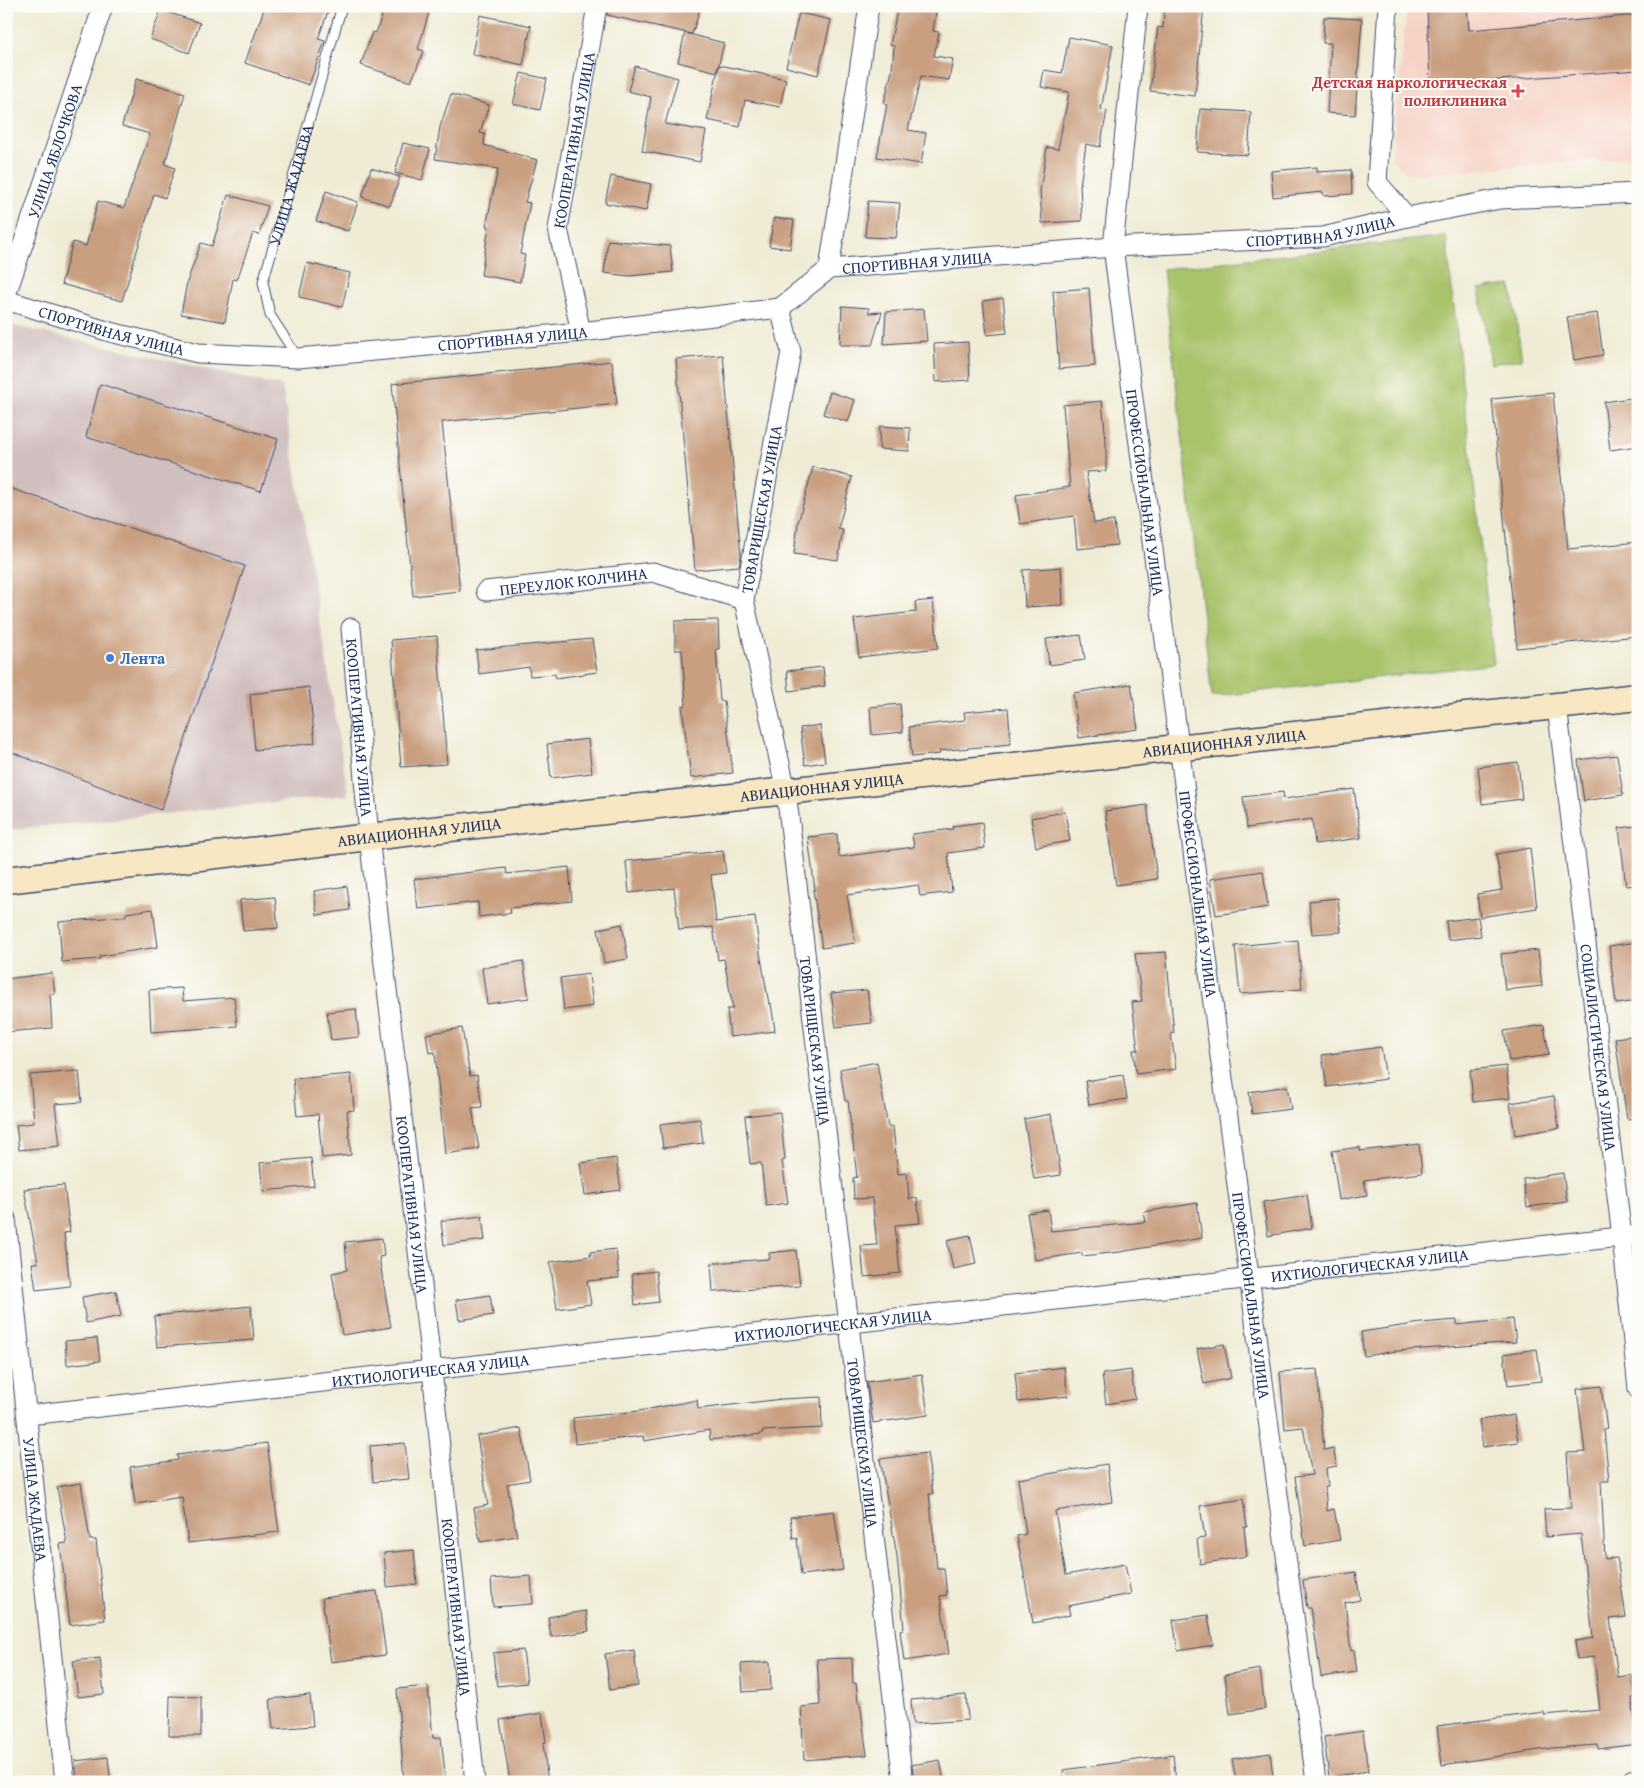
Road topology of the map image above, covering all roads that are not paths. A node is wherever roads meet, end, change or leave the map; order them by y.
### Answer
1 (103, 6) edge
2 (342, 6) edge
3 (598, 6) edge
4 (869, 6) edge
5 (1138, 6) edge
6 (1388, 6) edge
7 (1638, 193) edge
8 (1407, 216) junction
9 (1113, 247) junction
10 (829, 269) junction
11 (6, 295) edge
12 (6, 300) edge
13 (780, 308) junction
14 (581, 332) junction
15 (298, 358) junction
16 (486, 591) dead end
17 (744, 600) junction
18 (351, 628) dead end
19 (1638, 697) edge
20 (1557, 706) junction
21 (1179, 749) junction
22 (786, 791) junction
23 (369, 837) junction
24 (6, 880) edge
25 (6, 1219) edge
26 (1630, 1236) edge
27 (1250, 1278) junction
28 (849, 1323) junction
29 (432, 1370) junction
30 (1638, 1389) edge
31 (28, 1415) junction
32 (1638, 1781) edge
33 (65, 1782) edge
34 (476, 1782) edge
35 (903, 1782) edge
36 (1316, 1782) edge
37 (1633, 1782) edge

1 - 11 street, УЛИЦА ЯБЛОЧКОВА
2 - 15 lane, УЛИЦА ЖАДАЕВА
3 - 14 street, КООПЕРАТИВНАЯ УЛИЦА
4 - 10 street
5 - 9 street, ПРОФЕССИОНАЛЬНАЯ УЛИЦА
6 - 8 street
7 - 8 street, СПОРТИВНАЯ УЛИЦА
8 - 9 street, СПОРТИВНАЯ УЛИЦА
9 - 10 street, СПОРТИВНАЯ УЛИЦА
9 - 21 street, ПРОФЕССИОНАЛЬНАЯ УЛИЦА
10 - 13 street, СПОРТИВНАЯ УЛИЦА
12 - 15 street, СПОРТИВНАЯ УЛИЦА
13 - 14 street, СПОРТИВНАЯ УЛИЦА
13 - 17 street, ТОВАРИЩЕСКАЯ УЛИЦА
14 - 15 street, СПОРТИВНАЯ УЛИЦА
16 - 17 street, ПЕРЕУЛОК КОЛЧИНА
17 - 22 street, ТОВАРИЩЕСКАЯ УЛИЦА
18 - 23 street, КООПЕРАТИВНАЯ УЛИЦА
19 - 20 main road, АВИАЦИОННАЯ УЛИЦА
20 - 21 main road, АВИАЦИОННАЯ УЛИЦА
20 - 26 street, СОЦИАЛИСТИЧЕСКАЯ УЛИЦА
21 - 22 main road, АВИАЦИОННАЯ УЛИЦА
21 - 27 street, ПРОФЕССИОНАЛЬНАЯ УЛИЦА
22 - 23 main road, АВИАЦИОННАЯ УЛИЦА
22 - 28 street, ТОВАРИЩЕСКАЯ УЛИЦА
23 - 24 main road, АВИАЦИОННАЯ УЛИЦА
23 - 29 street, КООПЕРАТИВНАЯ УЛИЦА
25 - 31 street, УЛИЦА ЖАДАЕВА
26 - 27 street, ИХТИОЛОГИЧЕСКАЯ УЛИЦА
26 - 30 street, СОЦИАЛИСТИЧЕСКАЯ УЛИЦА
27 - 28 street, ИХТИОЛОГИЧЕСКАЯ УЛИЦА
27 - 36 street, ПРОФЕССИОНАЛЬНАЯ УЛИЦА
28 - 29 street, ИХТИОЛОГИЧЕСКАЯ УЛИЦА
28 - 35 street, ТОВАРИЩЕСКАЯ УЛИЦА
29 - 31 street, ИХТИОЛОГИЧЕСКАЯ УЛИЦА
29 - 34 street, КООПЕРАТИВНАЯ УЛИЦА
31 - 33 street, УЛИЦА ЖАДАЕВА
32 - 37 street

